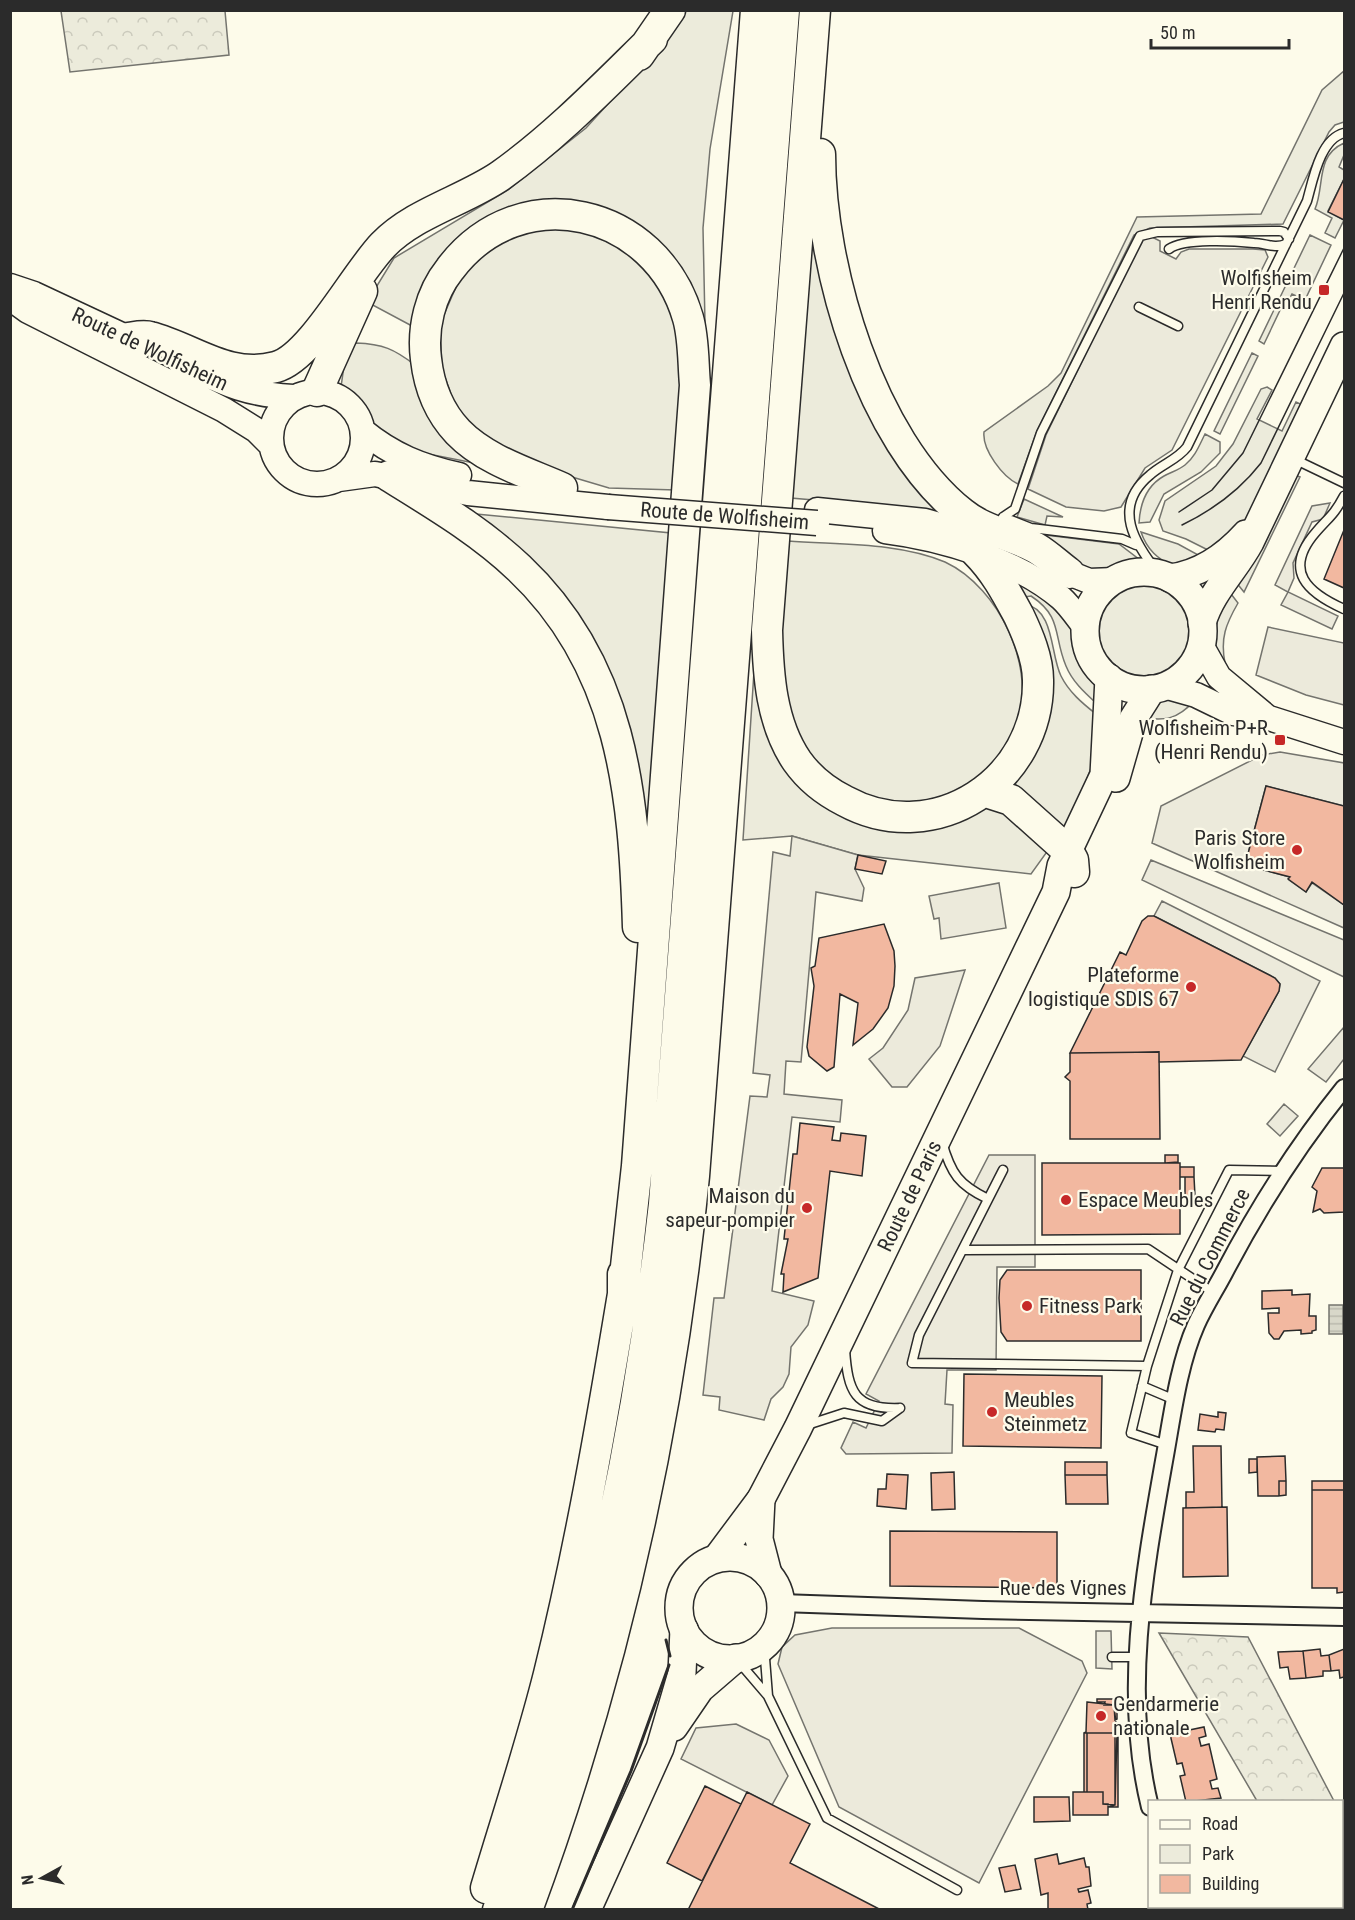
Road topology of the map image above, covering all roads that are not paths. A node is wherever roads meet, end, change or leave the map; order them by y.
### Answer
1 (670, 10) edge
2 (756, 10) edge
3 (784, 10) edge
4 (815, 10) edge
5 (824, 10) edge
6 (651, 39) junction
7 (1344, 133) edge
8 (1287, 242) junction
9 (1170, 249) dead end
10 (10, 286) edge
11 (10, 298) edge
12 (1139, 308) dead end
13 (1179, 326) dead end
14 (128, 338) junction
15 (1344, 346) edge
16 (305, 394) junction
17 (363, 431) junction
18 (271, 445) junction
19 (1291, 457) junction
20 (389, 476) junction
21 (339, 479) junction
22 (1344, 483) edge
23 (562, 488) junction
24 (934, 489) junction
25 (1344, 496) edge
26 (609, 501) junction
27 (1262, 515) junction
28 (817, 517) junction
29 (1003, 517) junction
30 (1136, 545) junction
31 (976, 552) junction
32 (1069, 573) junction
33 (1164, 576) junction
34 (1114, 580) junction
35 (1344, 609) edge
36 (1085, 627) junction
37 (1201, 634) junction
38 (1109, 678) junction
39 (1158, 688) junction
40 (1269, 718) junction
41 (1344, 742) edge
42 (986, 792) junction
43 (1066, 872) junction
44 (1344, 1088) edge
45 (940, 1134) junction
46 (1003, 1170) dead end
47 (1284, 1172) junction
48 (988, 1199) junction
49 (963, 1250) junction
50 (1178, 1270) junction
51 (1214, 1293) junction
52 (623, 1294) junction
53 (844, 1334) junction
54 (1147, 1366) junction
55 (1142, 1386) junction
56 (1175, 1400) junction
57 (798, 1428) junction
58 (1167, 1445) junction
59 (761, 1499) junction
60 (717, 1558) junction
61 (768, 1574) junction
62 (781, 1603) junction
63 (1140, 1611) junction
64 (1344, 1617) edge
65 (684, 1629) junction
66 (764, 1646) junction
67 (1112, 1657) dead end
68 (1139, 1657) junction
69 (736, 1658) junction
70 (768, 1696) junction
71 (660, 1748) junction
72 (1148, 1802) edge
73 (957, 1890) dead end
74 (480, 1910) edge
75 (498, 1910) edge
76 (527, 1910) edge
77 (587, 1910) edge

1 - 6 highway
2 - 75 highway
3 - 76 highway
4 - 42 highway
5 - 24 highway
6 - 14 highway
6 - 16 highway
7 - 8 lane
8 - 9 lane
8 - 29 lane
8 - 30 lane
10 - 14 main road, Route de Wolfisheim
11 - 18 main road, Route de Wolfisheim
12 - 13 lane
14 - 16 main road, Route de Wolfisheim
15 - 19 main road
16 - 17 main road
16 - 18 main road
17 - 21 main road
17 - 23 main road, Route de Wolfisheim
18 - 21 main road
19 - 22 lane
19 - 27 main road
20 - 21 main road, Route de Wolfisheim
20 - 26 main road, Route de Wolfisheim
20 - 52 highway
23 - 26 main road, Route de Wolfisheim
23 - 52 highway
24 - 29 highway
24 - 32 highway
25 - 35 lane
26 - 28 main road, Route de Wolfisheim, bridge
27 - 33 main road
27 - 37 main road
28 - 31 main road, Route de Wolfisheim
28 - 32 main road, Route de Wolfisheim
29 - 30 lane
30 - 33 lane
31 - 36 main road, Route de Wolfisheim
31 - 42 highway
32 - 34 main road, Route de Wolfisheim
33 - 34 main road
33 - 37 main road
34 - 36 main road
36 - 38 main road
37 - 39 main road
37 - 40 main road
38 - 39 main road
38 - 43 main road, Route de Paris
39 - 40 main road
39 - 43 main road, Route de Paris
40 - 41 main road
42 - 43 highway
43 - 45 main road, Route de Paris
44 - 47 street, Rue du Commerce
45 - 48 lane
45 - 53 main road, Route de Paris
46 - 48 lane
47 - 50 lane
47 - 51 street, Rue du Commerce
48 - 49 lane
49 - 50 lane
49 - 54 lane
50 - 51 lane
50 - 54 lane
51 - 56 street, Rue du Commerce
52 - 74 highway
53 - 57 main road, Route de Paris
53 - 57 lane
54 - 55 lane
55 - 56 lane
55 - 58 lane
56 - 58 street, Rue du Commerce
57 - 59 main road, Route de Paris
58 - 63 street, Rue du Commerce
59 - 60 main road, Route de Paris
59 - 61 main road, Route de Paris
60 - 61 main road
60 - 65 main road
61 - 62 main road
62 - 63 street, Rue des Vignes
62 - 66 main road
63 - 64 street, Rue des Vignes
63 - 68 street, Rue du Commerce
65 - 69 main road
65 - 71 main road
66 - 69 main road
66 - 70 lane
67 - 68 lane
68 - 72 street, Rue du Commerce
69 - 70 lane
69 - 71 main road
70 - 73 lane
71 - 77 main road

